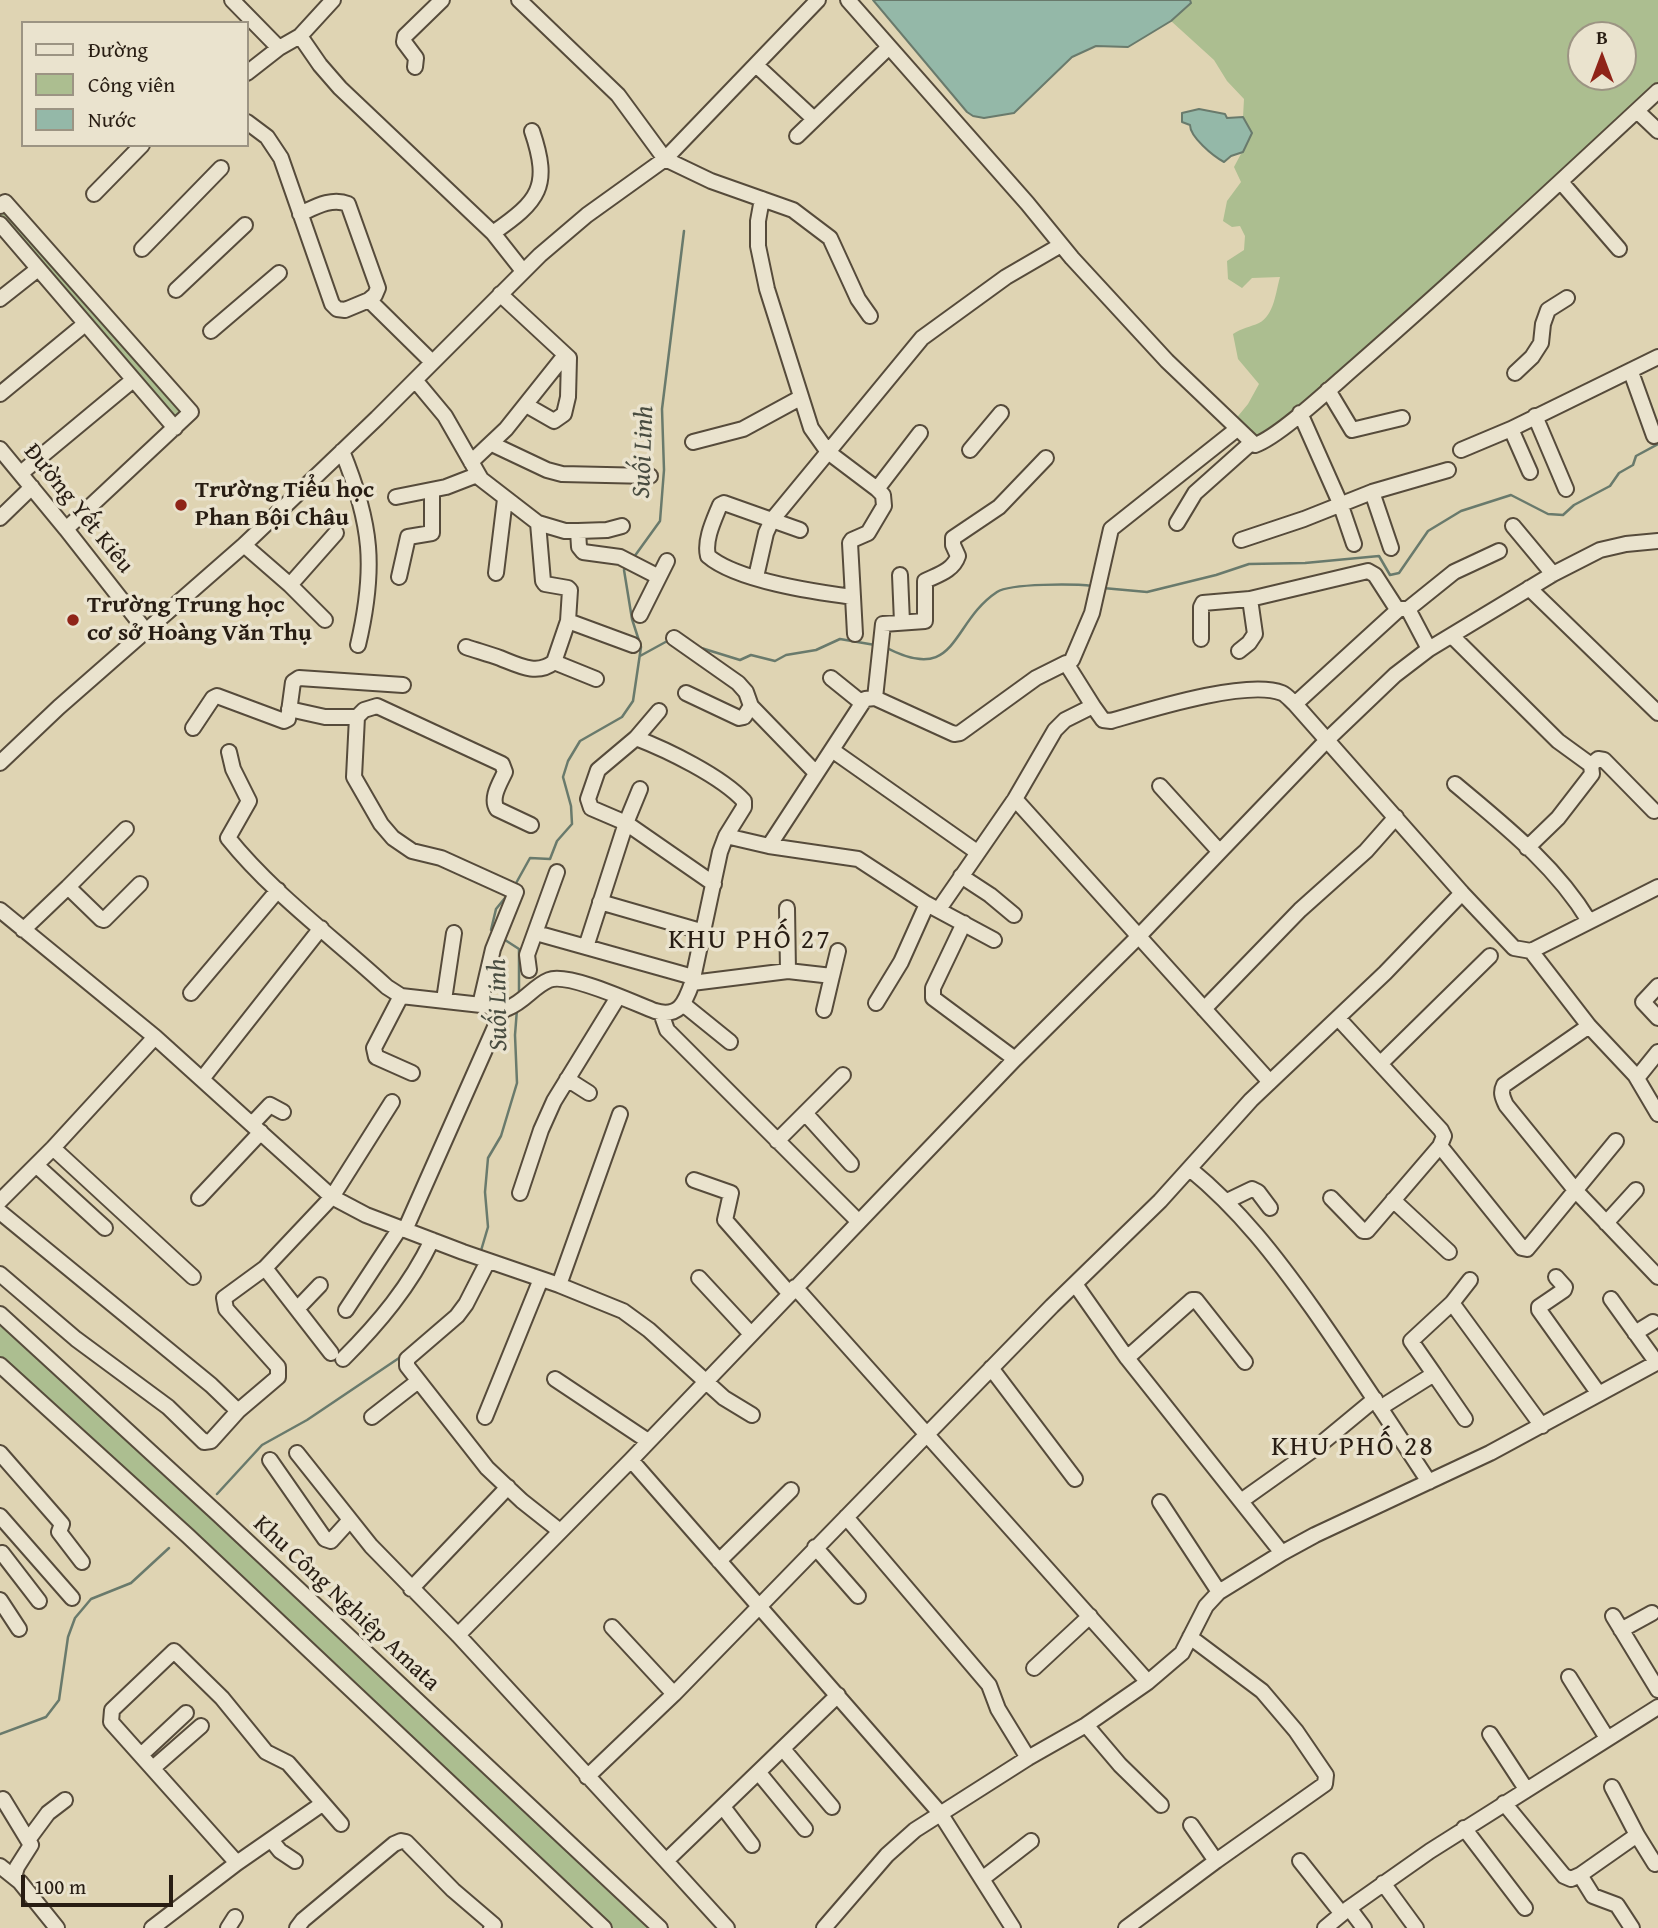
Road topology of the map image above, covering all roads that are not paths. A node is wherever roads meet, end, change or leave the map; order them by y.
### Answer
1 (232, 0) edge
2 (333, 0) edge
3 (442, 0) edge
4 (519, 0) edge
5 (818, 0) edge
6 (848, 0) edge
7 (300, 36) junction
8 (889, 47) junction
9 (279, 48) junction
10 (756, 65) junction
11 (415, 67) dead end
12 (248, 71) edge
13 (1658, 91) edge
14 (1637, 111) junction
15 (814, 119) junction
16 (248, 123) edge
17 (532, 131) dead end
18 (1658, 131) edge
19 (797, 136) dead end
20 (140, 147) edge
21 (665, 159) junction
22 (221, 168) dead end
23 (1561, 181) junction
24 (94, 194) dead end
25 (762, 199) junction
26 (2, 201) edge
27 (300, 214) junction
28 (0, 224) edge
29 (245, 225) dead end
30 (493, 233) junction
31 (1061, 245) junction
32 (142, 249) dead end
33 (1619, 249) dead end
34 (38, 269) junction
35 (523, 271) junction
36 (279, 273) dead end
37 (176, 290) dead end
38 (500, 294) junction
39 (1567, 298) dead end
40 (0, 299) edge
41 (369, 300) junction
42 (870, 316) dead end
43 (85, 324) junction
44 (211, 331) dead end
45 (1658, 357) edge
46 (569, 358) junction
47 (432, 362) junction
48 (1631, 372) junction
49 (1515, 373) dead end
50 (133, 380) junction
51 (415, 380) junction
52 (1328, 390) junction
53 (0, 394) edge
54 (800, 398) junction
55 (526, 405) junction
56 (1300, 413) junction
57 (1001, 414) dead end
58 (1535, 416) junction
59 (1402, 418) dead end
60 (176, 428) junction
61 (1237, 429) junction
62 (1511, 429) junction
63 (920, 433) dead end
64 (1654, 436) dead end
65 (692, 442) dead end
66 (1251, 443) junction
67 (492, 444) junction
68 (0, 449) edge
69 (970, 450) dead end
70 (1461, 450) dead end
71 (342, 451) junction
72 (828, 452) junction
73 (1046, 458) dead end
74 (474, 469) junction
75 (1448, 470) dead end
76 (1530, 472) dead end
77 (20, 473) junction
78 (650, 476) dead end
79 (32, 487) junction
80 (877, 489) junction
81 (1566, 489) dead end
82 (432, 490) junction
83 (1372, 492) junction
84 (396, 497) dead end
85 (505, 499) junction
86 (1340, 503) junction
87 (0, 518) edge
88 (772, 520) junction
89 (538, 523) junction
90 (1177, 523) dead end
91 (622, 526) dead end
92 (1513, 526) dead end
93 (66, 529) junction
94 (800, 530) dead end
95 (578, 531) junction
96 (336, 533) dead end
97 (1241, 540) dead end
98 (1658, 541) edge
99 (1354, 544) dead end
100 (244, 545) junction
101 (1391, 548) dead end
102 (1499, 551) dead end
103 (667, 561) dead end
104 (496, 573) dead end
105 (1553, 574) junction
106 (900, 575) dead end
107 (398, 577) dead end
108 (659, 577) junction
109 (757, 578) junction
110 (290, 584) junction
111 (1530, 588) junction
112 (853, 597) junction
113 (1250, 599) junction
114 (1404, 609) junction
115 (640, 615) dead end
116 (325, 620) dead end
117 (568, 621) junction
118 (902, 622) junction
119 (146, 631) junction
120 (855, 634) dead end
121 (1452, 636) junction
122 (674, 638) dead end
123 (1201, 639) dead end
124 (358, 645) dead end
125 (633, 645) dead end
126 (467, 648) dead end
127 (1429, 649) junction
128 (1239, 652) dead end
129 (1072, 660) dead end
130 (554, 662) junction
131 (831, 678) dead end
132 (596, 679) dead end
133 (403, 685) dead end
134 (686, 693) dead end
135 (869, 700) junction
136 (1295, 704) junction
137 (751, 706) junction
138 (1093, 706) junction
139 (289, 709) junction
140 (659, 711) dead end
141 (1658, 713) edge
142 (357, 717) junction
143 (193, 728) dead end
144 (636, 738) junction
145 (1328, 739) junction
146 (832, 750) junction
147 (229, 752) dead end
148 (0, 763) edge
149 (1591, 765) junction
150 (816, 773) junction
151 (1455, 784) dead end
152 (1160, 786) dead end
153 (640, 789) dead end
154 (1015, 799) junction
155 (1654, 811) dead end
156 (1396, 817) junction
157 (626, 823) junction
158 (531, 825) dead end
159 (126, 829) dead end
160 (726, 836) junction
161 (769, 846) junction
162 (1527, 848) junction
163 (1219, 850) junction
164 (977, 852) junction
165 (557, 872) dead end
166 (961, 876) junction
167 (140, 884) dead end
168 (714, 884) junction
169 (68, 887) junction
170 (1658, 887) edge
171 (278, 890) junction
172 (1462, 893) junction
173 (600, 902) junction
174 (933, 906) junction
175 (787, 908) dead end
176 (0, 910) edge
177 (1014, 915) dead end
178 (1589, 921) junction
179 (964, 923) junction
180 (321, 928) junction
181 (23, 930) junction
182 (704, 932) junction
183 (454, 933) dead end
184 (536, 933) junction
185 (1138, 937) junction
186 (994, 940) dead end
187 (586, 947) junction
188 (838, 951) dead end
189 (1531, 951) junction
190 (1490, 956) dead end
191 (529, 970) dead end
192 (788, 971) junction
193 (832, 976) junction
194 (692, 980) junction
195 (1658, 986) edge
196 (191, 993) dead end
197 (401, 996) junction
198 (618, 997) junction
199 (444, 1000) junction
200 (876, 1003) dead end
201 (683, 1004) junction
202 (480, 1006) junction
203 (510, 1007) junction
204 (1204, 1009) junction
205 (824, 1010) dead end
206 (661, 1013) junction
207 (1338, 1018) junction
208 (1658, 1018) edge
209 (1589, 1026) junction
210 (155, 1037) junction
211 (730, 1042) dead end
212 (1658, 1052) edge
213 (1015, 1059) junction
214 (1381, 1063) junction
215 (412, 1073) dead end
216 (843, 1075) dead end
217 (1637, 1078) junction
218 (202, 1079) junction
219 (567, 1079) junction
220 (1270, 1082) junction
221 (589, 1093) dead end
222 (392, 1102) dead end
223 (283, 1112) dead end
224 (805, 1113) junction
225 (620, 1114) dead end
226 (1658, 1114) edge
227 (257, 1128) junction
228 (777, 1141) junction
229 (1616, 1141) dead end
230 (1440, 1146) junction
231 (53, 1148) junction
232 (851, 1164) dead end
233 (36, 1166) junction
234 (1190, 1169) junction
235 (694, 1180) dead end
236 (1636, 1190) dead end
237 (1576, 1191) junction
238 (520, 1194) dead end
239 (332, 1197) junction
240 (199, 1198) dead end
241 (1331, 1198) dead end
242 (1227, 1200) junction
243 (1393, 1200) junction
244 (0, 1201) edge
245 (1270, 1208) dead end
246 (0, 1212) edge
247 (858, 1221) junction
248 (1606, 1223) junction
249 (104, 1228) dead end
250 (403, 1229) junction
251 (432, 1240) junction
252 (1449, 1252) dead end
253 (488, 1261) junction
254 (265, 1268) junction
255 (0, 1274) edge
256 (192, 1277) dead end
257 (1556, 1277) dead end
258 (1658, 1277) edge
259 (699, 1278) dead end
260 (541, 1279) junction
261 (1470, 1280) dead end
262 (320, 1284) dead end
263 (1075, 1284) junction
264 (559, 1285) junction
265 (792, 1290) junction
266 (1611, 1300) dead end
267 (1452, 1303) junction
268 (297, 1309) junction
269 (346, 1310) dead end
270 (0, 1314) edge
271 (1653, 1322) dead end
272 (1635, 1333) junction
273 (751, 1334) junction
274 (1127, 1358) junction
275 (1245, 1362) dead end
276 (0, 1365) edge
277 (1656, 1365) edge
278 (991, 1368) junction
279 (1434, 1374) junction
280 (555, 1379) dead end
281 (417, 1381) junction
282 (705, 1381) junction
283 (1599, 1394) junction
284 (1378, 1404) junction
285 (238, 1411) junction
286 (751, 1415) dead end
287 (372, 1417) dead end
288 (485, 1417) dead end
289 (1465, 1419) dead end
290 (1542, 1426) junction
291 (927, 1433) junction
292 (648, 1441) junction
293 (2, 1452) edge
294 (297, 1453) dead end
295 (270, 1460) dead end
296 (631, 1460) junction
297 (1075, 1479) dead end
298 (1429, 1482) junction
299 (508, 1488) junction
300 (791, 1490) dead end
301 (1241, 1501) junction
302 (1160, 1502) dead end
303 (0, 1516) edge
304 (846, 1517) junction
305 (350, 1520) junction
306 (560, 1531) junction
307 (815, 1547) junction
308 (1, 1552) edge
309 (1282, 1553) junction
310 (719, 1561) junction
311 (82, 1562) dead end
312 (411, 1590) junction
313 (1219, 1592) junction
314 (858, 1596) dead end
315 (72, 1598) dead end
316 (0, 1600) edge
317 (39, 1601) dead end
318 (758, 1607) junction
319 (1652, 1613) dead end
320 (1090, 1616) junction
321 (1613, 1616) dead end
322 (612, 1627) dead end
323 (19, 1629) dead end
324 (1621, 1630) junction
325 (457, 1635) junction
326 (1190, 1637) junction
327 (1034, 1668) dead end
328 (1569, 1677) dead end
329 (1148, 1682) junction
330 (1658, 1690) edge
331 (674, 1694) junction
332 (838, 1695) junction
333 (1658, 1707) edge
334 (186, 1713) dead end
335 (201, 1726) dead end
336 (1086, 1726) junction
337 (1490, 1734) dead end
338 (1607, 1738) junction
339 (783, 1749) junction
340 (141, 1755) junction
341 (1028, 1758) junction
342 (153, 1768) junction
343 (759, 1773) junction
344 (587, 1777) junction
345 (1612, 1787) dead end
346 (1526, 1788) junction
347 (3, 1799) dead end
348 (65, 1800) dead end
349 (1504, 1803) junction
350 (322, 1804) junction
351 (1161, 1805) dead end
352 (723, 1807) junction
353 (832, 1807) dead end
354 (940, 1813) junction
355 (341, 1824) dead end
356 (1191, 1825) dead end
357 (1464, 1828) junction
358 (805, 1829) dead end
359 (1637, 1835) junction
360 (28, 1840) junction
361 (272, 1840) junction
362 (1031, 1841) dead end
363 (752, 1845) dead end
364 (295, 1861) dead end
365 (666, 1861) junction
366 (1216, 1861) junction
367 (1300, 1861) dead end
368 (237, 1863) junction
369 (1655, 1864) dead end
370 (0, 1866) edge
371 (1580, 1875) junction
372 (14, 1877) junction
373 (982, 1880) junction
374 (1383, 1884) junction
375 (1525, 1908) dead end
376 (1345, 1911) junction
377 (494, 1927) edge
378 (57, 1928) edge
379 (152, 1928) edge
380 (297, 1928) edge
381 (604, 1928) edge
382 (660, 1928) edge
383 (727, 1928) edge
384 (824, 1928) edge
385 (1013, 1928) edge
386 (1126, 1928) edge
387 (1325, 1928) edge
388 (1364, 1928) edge
389 (1416, 1928) edge
390 (1632, 1928) edge

1 - 9 street
2 - 7 street
3 - 11 street
4 - 21 street
5 - 10 street
6 - 8 street
7 - 9 street
7 - 30 street
8 - 15 street
8 - 31 street
9 - 12 street
10 - 15 street
10 - 21 street
13 - 14 street
14 - 18 street
14 - 23 street
15 - 19 street
16 - 27 street
17 - 30 street
20 - 24 street
21 - 25 street
21 - 35 street
22 - 32 street
23 - 33 street
23 - 52 street
25 - 42 street
25 - 54 street
26 - 60 street
27 - 41 street
27 - 41 street
28 - 34 street
29 - 37 street
30 - 35 street
31 - 61 street
31 - 72 street
34 - 40 street
34 - 43 street
35 - 38 street
36 - 44 street
38 - 46 street
38 - 47 street
39 - 49 street
41 - 47 street
43 - 50 street
43 - 53 street
45 - 48 street
46 - 55 street
46 - 55 street
47 - 51 street
48 - 58 street
48 - 64 street
50 - 60 street
50 - 77 street
51 - 71 street
51 - 74 street
52 - 56 street
52 - 59 street
54 - 65 street
54 - 72 street
55 - 67 street
56 - 66 street
56 - 86 street
57 - 69 street
58 - 62 street
58 - 81 street
60 - 93 street
61 - 66 street
61 - 129 street
62 - 70 street
62 - 76 street
63 - 80 street
66 - 90 street
67 - 74 street
67 - 78 street
68 - 77 street, Đường Yết Kiêu
71 - 100 street
71 - 124 street
72 - 80 street
72 - 88 street
73 - 118 street
74 - 82 street
74 - 85 street
75 - 83 street
77 - 79 street, Đường Yết Kiêu
79 - 87 street
79 - 93 street, Đường Yết Kiêu
80 - 112 street
82 - 84 street
82 - 107 street
83 - 86 street
83 - 101 street
85 - 89 street
85 - 104 street
86 - 97 street
86 - 99 street
88 - 94 street
88 - 109 street
88 - 109 street
89 - 95 street
89 - 117 street
91 - 95 street
92 - 105 street
93 - 119 street, Đường Yết Kiêu
95 - 108 street
96 - 110 street
98 - 105 street
100 - 110 street
100 - 119 street
102 - 114 street
103 - 108 street
105 - 111 street
106 - 118 street
108 - 115 street
109 - 112 street
110 - 116 street
111 - 121 street
111 - 141 street
112 - 120 street
113 - 114 street
113 - 123 street
113 - 128 street
114 - 127 street
114 - 136 street
117 - 125 street
117 - 130 street
118 - 135 street
119 - 148 street
121 - 127 street
121 - 149 street
122 - 137 street
126 - 130 street
127 - 145 street
130 - 132 street
131 - 135 street
133 - 139 street
134 - 137 street
135 - 138 street
135 - 146 street
136 - 138 street
136 - 145 street
137 - 150 street
138 - 154 street
139 - 142 street
139 - 143 street
140 - 144 street
142 - 158 street
142 - 202 street
144 - 157 street
144 - 160 street
145 - 156 street
145 - 163 street
146 - 150 street
146 - 164 street
147 - 171 street
149 - 155 street
149 - 162 street
150 - 161 street
151 - 162 street
152 - 163 street
153 - 157 street
154 - 164 street
154 - 185 street
156 - 172 street
156 - 204 street
157 - 168 street
157 - 173 street
159 - 169 street
160 - 161 street
160 - 168 street
161 - 174 street
162 - 178 street
163 - 185 street
164 - 166 street
165 - 184 street
166 - 174 street
166 - 177 street
167 - 169 street
168 - 182 street
169 - 181 street
170 - 178 street
171 - 180 street
171 - 196 street
172 - 189 street
172 - 207 street
173 - 182 street
173 - 187 street
174 - 179 street
174 - 200 street
175 - 192 street
176 - 181 street
178 - 189 street
179 - 186 street
179 - 213 street
180 - 197 street
180 - 218 street
181 - 210 street
182 - 194 street
183 - 199 street
184 - 187 street
184 - 191 street
185 - 204 street
185 - 213 street
187 - 194 street
188 - 193 street
189 - 209 street
190 - 214 street
192 - 193 street
192 - 194 street
193 - 205 street
194 - 201 street
195 - 208 street
197 - 199 street
197 - 215 street
198 - 203 street
198 - 206 street
198 - 219 street
199 - 202 street
201 - 206 street
201 - 211 street
202 - 203 street
203 - 250 street
204 - 220 street
206 - 228 street
207 - 214 street
207 - 220 street
209 - 217 street
209 - 237 street
210 - 218 street
210 - 231 street
212 - 217 street
213 - 247 street
214 - 230 street
216 - 224 street
217 - 226 street
218 - 227 street
219 - 221 street
219 - 238 street
220 - 234 street
222 - 239 street
223 - 227 street
224 - 228 street
224 - 232 street
225 - 264 street
227 - 239 street
227 - 240 street
228 - 247 street
229 - 237 street
230 - 237 street
230 - 243 street
231 - 233 street
231 - 256 street
233 - 244 street
233 - 249 street
234 - 242 street
234 - 263 street
235 - 265 street
236 - 248 street
237 - 248 street
239 - 250 street
239 - 254 street
241 - 243 street
242 - 245 street
242 - 284 street
243 - 252 street
246 - 285 street
247 - 265 street
248 - 258 street
250 - 251 street
250 - 269 street
251 - 253 street
251 - 268 street
253 - 260 street
253 - 281 street
254 - 268 street
254 - 285 street
255 - 285 street
257 - 283 street
259 - 273 street
260 - 264 street
260 - 288 street
261 - 267 street
262 - 268 street
263 - 274 street
263 - 278 street
264 - 282 street
265 - 273 street
265 - 291 street
266 - 272 street
267 - 279 street
267 - 290 street
270 - 382 street, Khu Công Nghiệp Amata
271 - 272 street
272 - 277 street
273 - 282 street
274 - 275 street
274 - 301 street
276 - 381 street
277 - 283 street
278 - 291 street
278 - 297 street
279 - 284 street
279 - 289 street
280 - 292 street
281 - 287 street
281 - 299 street
282 - 286 street
282 - 292 street
283 - 290 street
284 - 298 street
284 - 301 street
290 - 298 street
291 - 304 street
291 - 320 street
292 - 296 street
293 - 311 street
294 - 305 street
295 - 305 street
296 - 306 street
296 - 310 street
298 - 309 street
299 - 306 street
299 - 312 street
300 - 310 street
301 - 309 street
302 - 313 street
303 - 315 street
304 - 307 street
304 - 341 street
305 - 312 street
306 - 325 street
307 - 314 street
307 - 318 street
308 - 317 street
309 - 313 street
310 - 318 street
312 - 325 street
313 - 326 street
316 - 323 street
318 - 331 street
318 - 332 street
319 - 324 street
320 - 327 street
320 - 329 street
321 - 324 street
322 - 331 street
324 - 330 street
325 - 344 street
326 - 329 street
326 - 366 street
328 - 338 street
329 - 336 street
331 - 344 street
332 - 339 street
332 - 354 street
333 - 338 street
334 - 340 street
335 - 342 street
336 - 341 street
336 - 351 street
337 - 346 street
338 - 346 street
339 - 343 street
339 - 353 street
340 - 342 street
340 - 350 street
341 - 354 street
342 - 368 street
343 - 352 street
343 - 358 street
344 - 365 street
345 - 359 street
346 - 349 street
347 - 360 street
348 - 360 street
349 - 357 street
349 - 371 street
350 - 355 street
350 - 361 street
352 - 363 street
352 - 365 street
354 - 373 street
354 - 384 street
356 - 366 street
357 - 374 street
357 - 375 street
359 - 369 street
359 - 371 street
360 - 372 street
361 - 364 street
361 - 368 street
362 - 373 street
365 - 383 street
366 - 386 street
367 - 376 street
368 - 379 street
370 - 372 street
371 - 390 street
372 - 378 street
373 - 385 street
374 - 376 street
374 - 389 street
376 - 387 street
376 - 388 street
377 - 380 street

